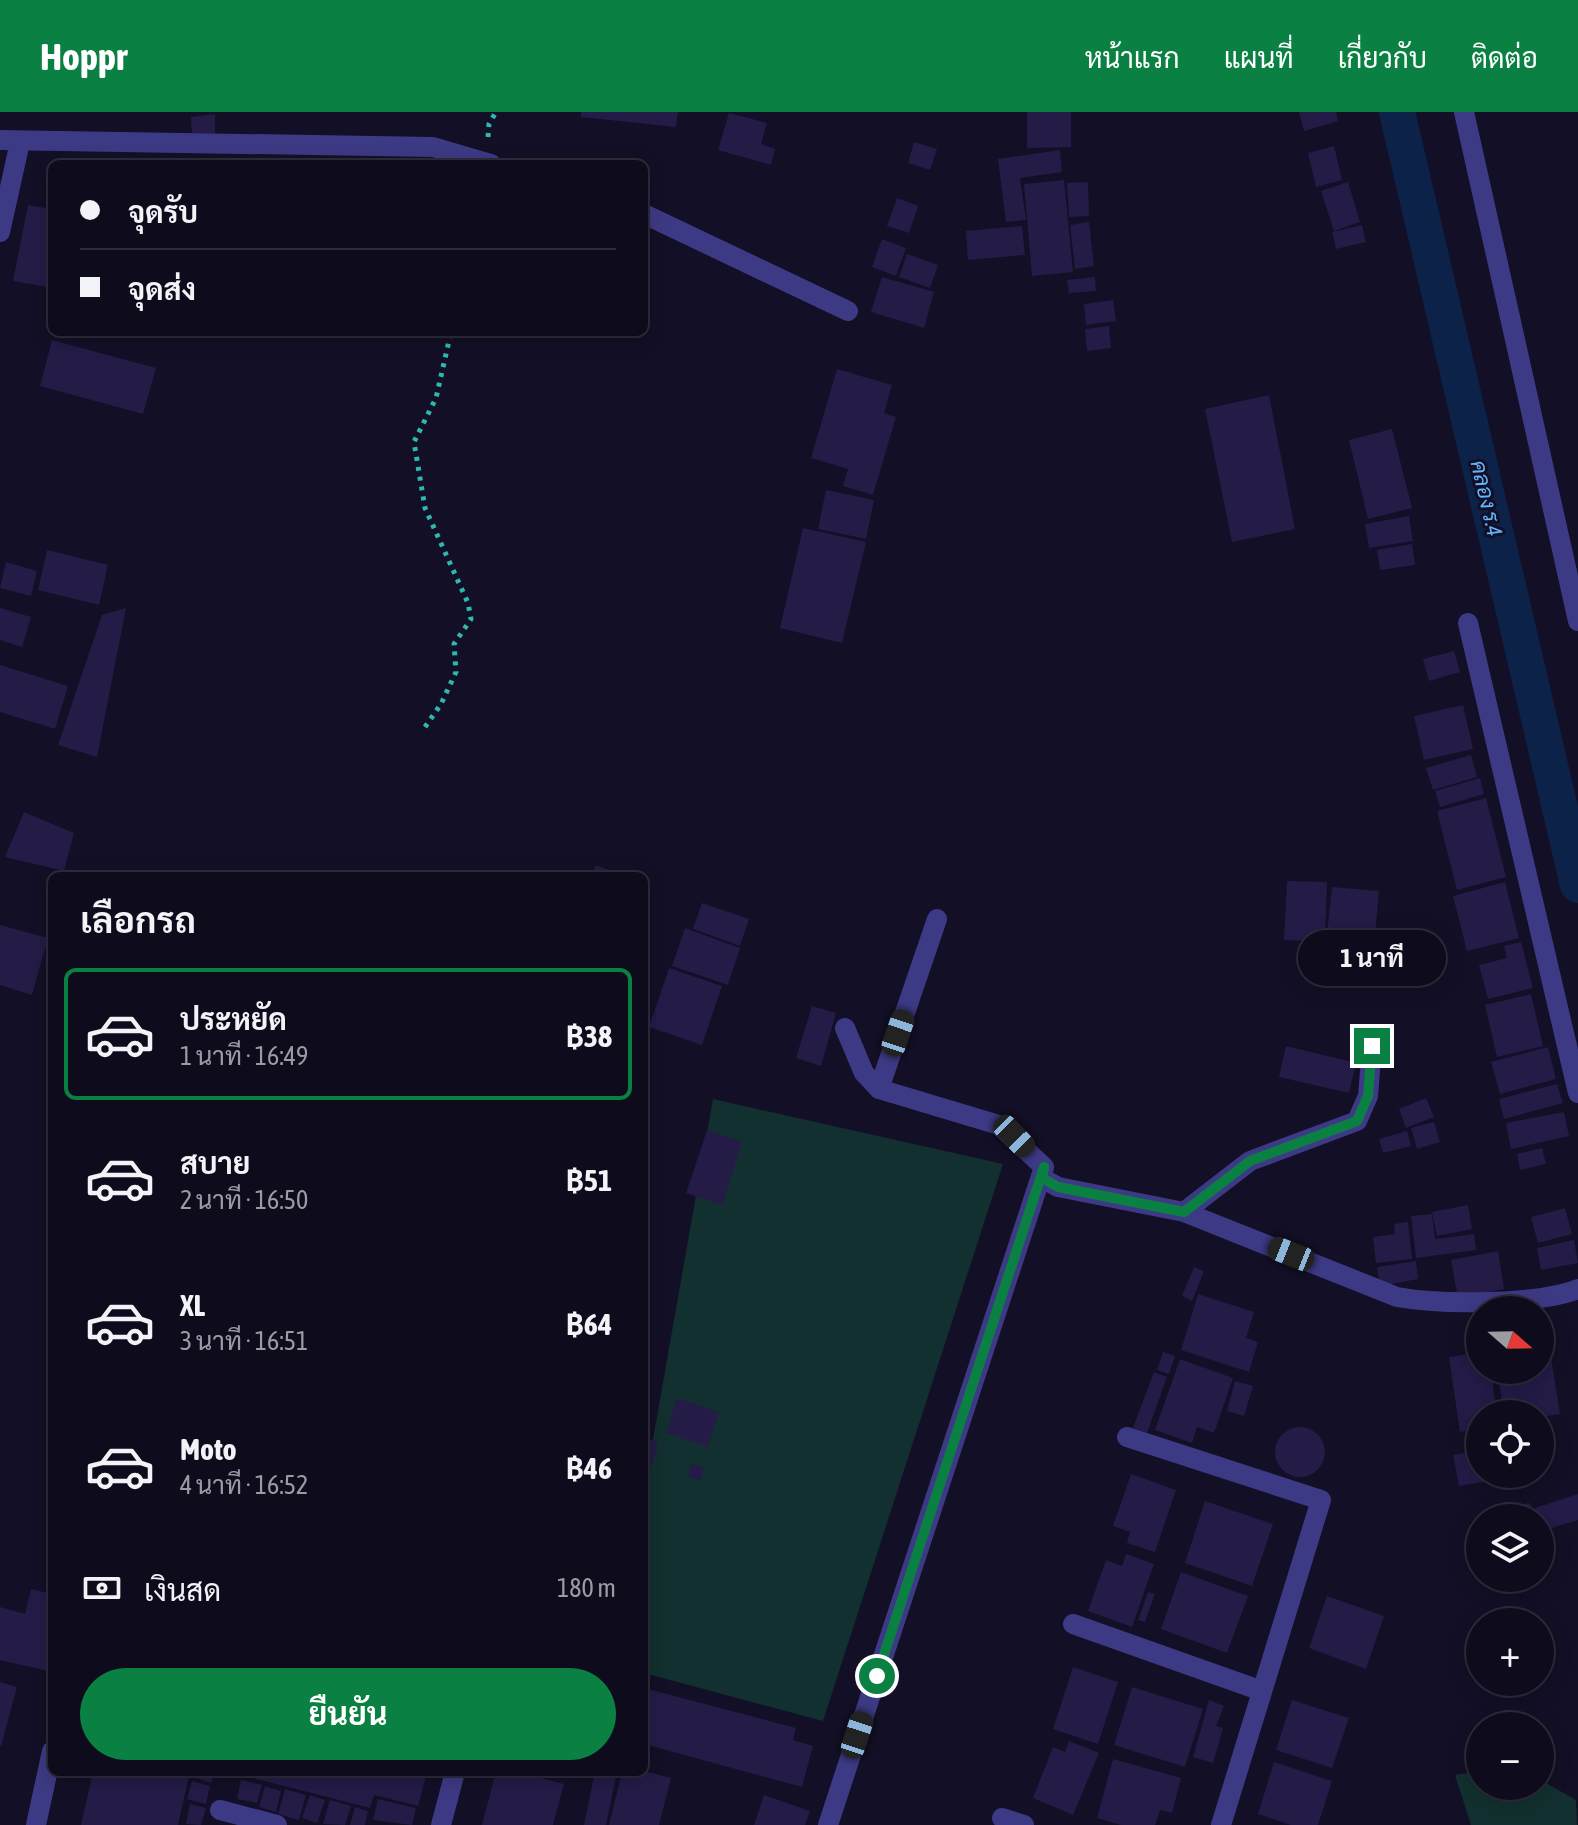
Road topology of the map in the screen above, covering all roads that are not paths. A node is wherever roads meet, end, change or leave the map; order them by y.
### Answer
1 (1464, 112) edge
2 (10, 141) edge
3 (477, 160) edge
4 (648, 216) edge
5 (0, 232) edge
6 (848, 311) dead end
7 (1578, 621) edge
8 (1468, 623) dead end
9 (937, 919) dead end
10 (845, 1028) dead end
11 (1372, 1046) dead end
12 (879, 1089) junction
13 (1578, 1093) edge
14 (1044, 1167) junction
15 (1184, 1212) junction
16 (1578, 1289) edge
17 (1127, 1437) dead end
18 (1073, 1624) dead end
19 (1262, 1691) junction
20 (48, 1770) edge
21 (454, 1776) edge
22 (220, 1810) dead end
23 (1002, 1818) dead end
24 (36, 1825) edge
25 (277, 1825) edge
26 (441, 1825) edge
27 (828, 1825) edge
28 (1024, 1825) edge
29 (1221, 1825) edge

1 - 7 street
2 - 3 street
2 - 5 street
4 - 6 street
8 - 13 street
9 - 12 street
10 - 12 street
11 - 15 street
12 - 14 street
14 - 15 street
14 - 27 street
15 - 16 street
17 - 19 street
18 - 19 street
19 - 29 street
20 - 24 street
21 - 26 street
22 - 25 street
23 - 28 street

